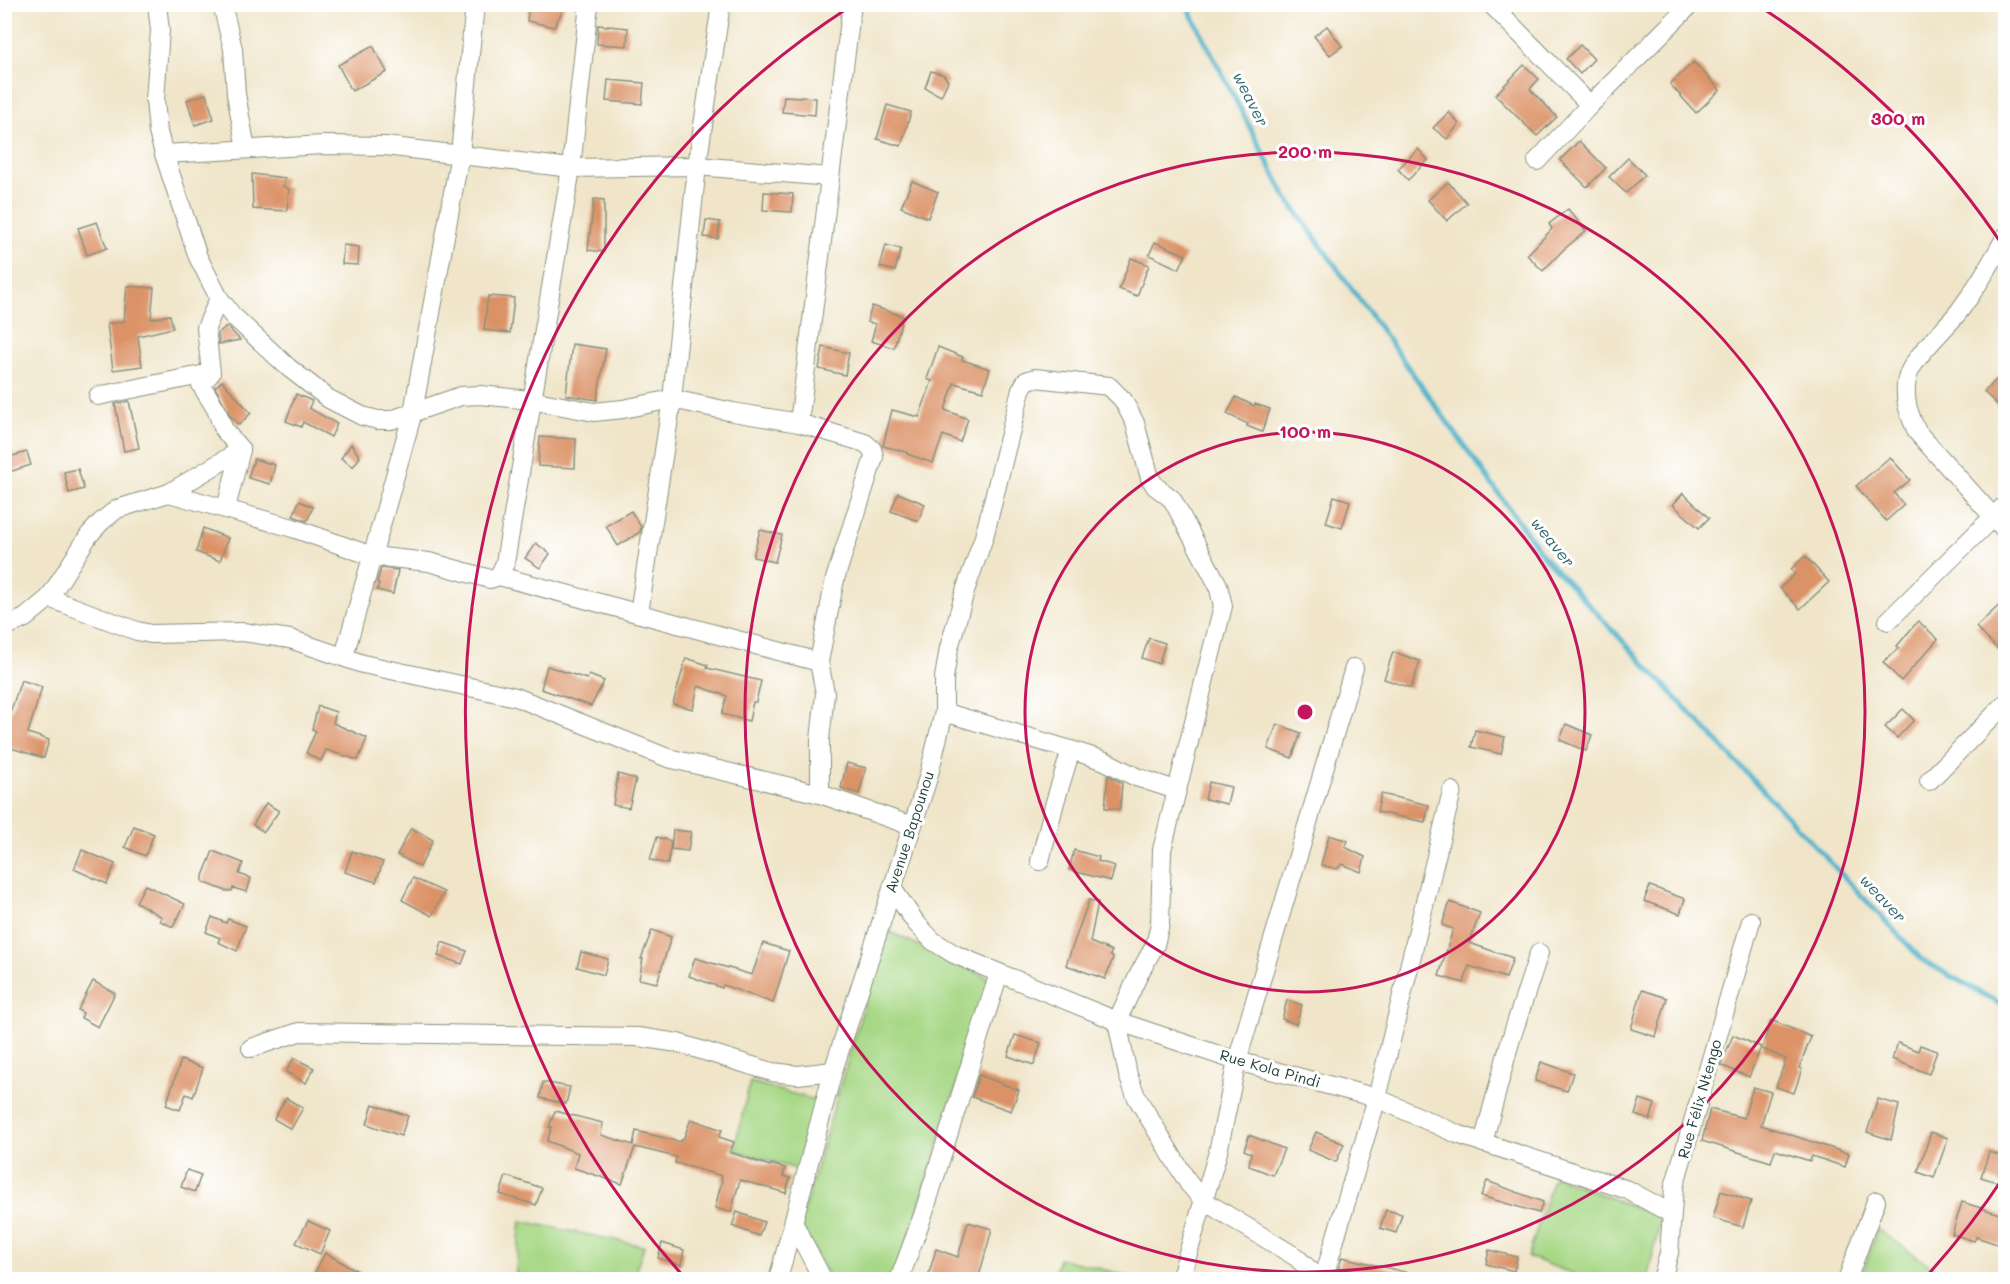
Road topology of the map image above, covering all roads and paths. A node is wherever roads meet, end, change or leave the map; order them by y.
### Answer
1 (157, 4) edge
2 (222, 4) edge
3 (475, 4) edge
4 (589, 4) edge
5 (721, 4) edge
6 (852, 4) edge
7 (1691, 4) edge
8 (1502, 8) edge
9 (1590, 105) junction
10 (246, 149) junction
11 (164, 154) junction
12 (460, 154) junction
13 (1537, 161) dead end
14 (697, 166) junction
15 (571, 168) junction
16 (830, 177) junction
17 (2006, 236) edge
18 (219, 298) junction
19 (211, 373) junction
20 (98, 396) dead end
21 (672, 399) junction
22 (531, 400) junction
23 (413, 412) junction
24 (799, 423) junction
25 (241, 450) junction
26 (169, 493) junction
27 (2006, 504) edge
28 (226, 508) junction
29 (1992, 518) junction
30 (2006, 531) edge
31 (372, 556) junction
32 (499, 576) junction
33 (49, 598) junction
34 (639, 613) junction
35 (1888, 621) dead end
36 (4, 627) edge
37 (344, 656) junction
38 (819, 662) junction
39 (1354, 668) dead end
40 (2006, 703) edge
41 (945, 712) junction
42 (1071, 750) junction
43 (1929, 781) dead end
44 (1176, 790) junction
45 (1452, 791) dead end
46 (820, 794) junction
47 (912, 826) junction
48 (1040, 861) dead end
49 (892, 888) junction
50 (1751, 921) dead end
51 (1539, 953) dead end
52 (999, 973) junction
53 (1117, 1021) junction
54 (250, 1048) dead end
55 (1237, 1060) junction
56 (833, 1071) junction
57 (1377, 1098) junction
58 (1483, 1143) junction
59 (1204, 1201) junction
60 (1876, 1201) dead end
61 (1672, 1214) junction
62 (794, 1224) junction
63 (778, 1280) edge
64 (823, 1280) edge
65 (899, 1280) edge
66 (1180, 1280) edge
67 (1315, 1280) edge
68 (1323, 1280) edge
69 (1662, 1280) edge
70 (1847, 1280) edge

1 - 11 street
2 - 10 street
3 - 12 street
4 - 15 street
5 - 14 street
6 - 16 street
7 - 9 street
8 - 9 street
9 - 13 street
10 - 11 street
10 - 12 street
11 - 18 street
12 - 15 street
12 - 23 street
14 - 15 street
14 - 16 street
14 - 21 street
15 - 22 street
16 - 24 street
17 - 29 street
18 - 19 street
18 - 23 street
19 - 20 street
19 - 25 street
21 - 22 street
21 - 24 street
21 - 34 street
22 - 23 street
22 - 32 street
23 - 31 street
24 - 38 street
25 - 26 street
25 - 28 street
26 - 28 street
26 - 33 street
27 - 29 street
28 - 31 street
29 - 30 street
29 - 35 street
31 - 32 street
31 - 37 street
32 - 34 street
33 - 36 street
33 - 37 street
34 - 38 street
37 - 46 street
38 - 46 street
39 - 55 street
40 - 43 street
41 - 42 street
41 - 44 street, Avenue Bapounou
41 - 47 street, Avenue Bapounou
42 - 44 street
42 - 48 street
44 - 53 street
45 - 57 street
46 - 47 street
47 - 49 street, Avenue Bapounou
49 - 52 street, Rue Kola Pindi
49 - 56 street, Avenue Bapounou
50 - 61 street, Rue Félix Ntengo
51 - 58 street
52 - 53 street, Rue Kola Pindi
52 - 65 street
53 - 55 street, Rue Kola Pindi
53 - 59 street
54 - 56 street
55 - 57 street, Rue Kola Pindi
55 - 59 street
56 - 62 street, Avenue Bapounou
57 - 58 street, Rue Kola Pindi
57 - 68 street
58 - 61 street, Rue Kola Pindi
59 - 66 street
59 - 67 street
60 - 70 street
61 - 69 street, Rue Félix Ntengo
62 - 63 street, Avenue Bapounou
62 - 64 street

